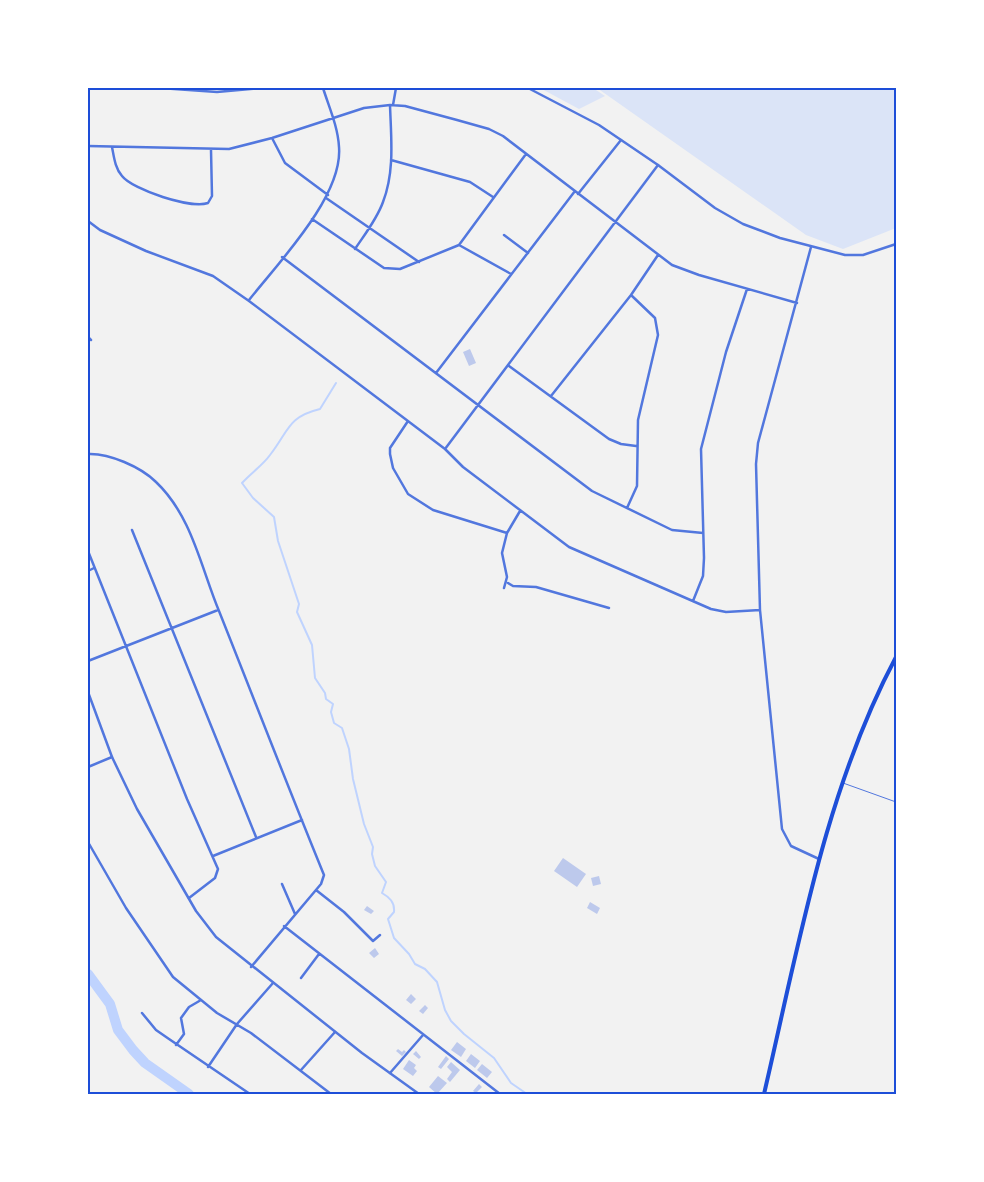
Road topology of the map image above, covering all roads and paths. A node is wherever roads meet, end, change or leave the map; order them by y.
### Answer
1 (160, 88) edge
2 (260, 88) edge
3 (323, 88) edge
4 (396, 88) edge
5 (528, 88) edge
6 (391, 105) junction
7 (332, 118) junction
8 (272, 138) junction
9 (621, 140) junction
10 (88, 146) edge
11 (112, 146) junction
12 (211, 150) junction
13 (526, 154) junction
14 (391, 160) junction
15 (658, 165) junction
16 (575, 191) junction
17 (578, 194) junction
18 (327, 197) junction
19 (493, 197) junction
20 (312, 219) junction
21 (88, 221) edge
22 (617, 221) junction
23 (369, 229) junction
24 (504, 235) dead end
25 (896, 244) edge
26 (460, 245) junction
27 (811, 247) junction
28 (355, 249) junction
29 (528, 252) junction
30 (658, 256) junction
31 (282, 257) junction
32 (419, 262) junction
33 (511, 274) junction
34 (747, 290) junction
35 (631, 295) junction
36 (249, 301) junction
37 (797, 303) junction
38 (88, 336) edge
39 (92, 340) dead end
40 (509, 366) junction
41 (436, 373) junction
42 (551, 396) junction
43 (479, 406) junction
44 (408, 421) junction
45 (636, 446) junction
46 (445, 449) junction
47 (88, 454) edge
48 (627, 508) junction
49 (520, 511) junction
50 (132, 530) dead end
51 (507, 533) junction
52 (703, 533) junction
53 (88, 551) edge
54 (94, 568) junction
55 (88, 570) edge
56 (508, 583) junction
57 (504, 588) dead end
58 (693, 601) junction
59 (609, 608) dead end
60 (218, 610) junction
61 (760, 610) junction
62 (172, 628) junction
63 (126, 646) junction
64 (896, 657) edge
65 (88, 661) edge
66 (88, 692) edge
67 (112, 757) junction
68 (88, 767) edge
69 (843, 783) junction
70 (896, 802) edge
71 (302, 820) junction
72 (256, 837) junction
73 (88, 842) edge
74 (213, 856) junction
75 (820, 860) junction
76 (282, 884) dead end
77 (315, 890) junction
78 (189, 898) junction
79 (295, 914) junction
80 (284, 926) junction
81 (380, 935) dead end
82 (319, 954) junction
83 (251, 967) junction
84 (301, 978) dead end
85 (273, 984) junction
86 (201, 1000) junction
87 (142, 1013) dead end
88 (237, 1024) junction
89 (334, 1032) junction
90 (423, 1035) junction
91 (176, 1044) junction
92 (208, 1067) junction
93 (301, 1070) junction
94 (390, 1073) junction
95 (250, 1094) edge
96 (331, 1094) edge
97 (419, 1094) edge
98 (500, 1094) edge
99 (764, 1094) edge

1 - 2 street
3 - 7 street
4 - 6 street
5 - 9 street
6 - 7 street
6 - 13 street
6 - 14 street
7 - 8 street
7 - 18 street
8 - 12 street
8 - 18 street
9 - 15 street
9 - 17 street
10 - 11 street
11 - 12 street
11 - 12 street
13 - 16 street
13 - 19 street
14 - 19 street
14 - 23 street
15 - 22 street
15 - 27 street
16 - 17 street
16 - 29 street
17 - 22 street
18 - 20 street
18 - 23 street
19 - 26 street
20 - 28 street
20 - 31 street
21 - 36 street
22 - 30 street
22 - 40 street
23 - 28 street
23 - 32 street
24 - 29 street
25 - 27 street
26 - 32 street
26 - 33 street
27 - 37 street
28 - 32 street
29 - 33 street
30 - 34 street
30 - 35 street
31 - 36 street
31 - 41 street
33 - 41 street
34 - 37 street
34 - 52 street
35 - 42 street
35 - 45 street
36 - 44 street
37 - 61 street
38 - 39 street
40 - 42 street
40 - 43 street
41 - 43 street
42 - 45 street
43 - 46 street
43 - 48 street
44 - 46 street
44 - 51 street
45 - 48 street
46 - 49 street
47 - 60 street
48 - 52 street
49 - 51 street
49 - 58 street
50 - 62 street
51 - 56 street
52 - 58 street
53 - 54 street
54 - 55 street
54 - 63 street
56 - 57 street
56 - 59 street
58 - 61 street
60 - 62 street
60 - 71 street
61 - 75 street
62 - 63 street
62 - 72 street
63 - 65 street
63 - 74 street
64 - 69 main road
66 - 67 street
67 - 68 street
67 - 78 street
69 - 70 lane
69 - 75 main road
71 - 72 street
71 - 77 street
72 - 74 street
73 - 86 street
74 - 78 street
75 - 99 main road
76 - 79 street
77 - 79 street
77 - 81 street
78 - 83 street
79 - 80 street
80 - 82 street
80 - 83 street
82 - 84 street
82 - 90 street
83 - 85 street
85 - 88 street
85 - 89 street
86 - 88 street
86 - 91 street
87 - 91 street
88 - 92 street
88 - 93 street
89 - 93 street
89 - 94 street
90 - 94 street
90 - 98 street
91 - 92 street
92 - 95 street
93 - 96 street
94 - 97 street

